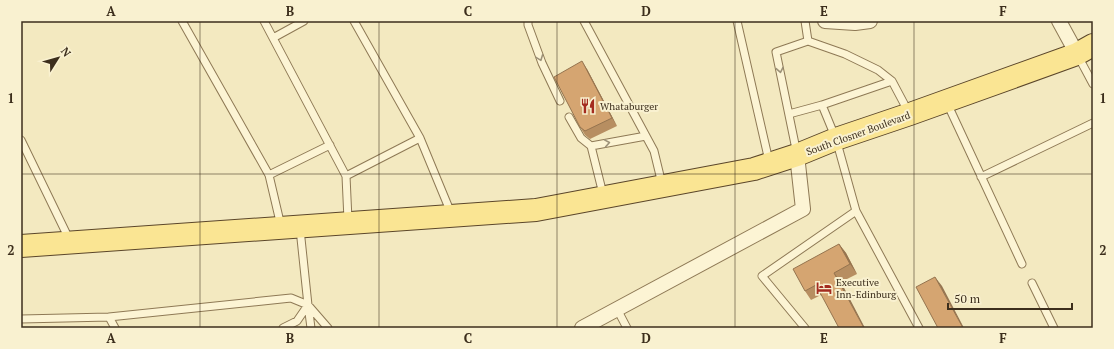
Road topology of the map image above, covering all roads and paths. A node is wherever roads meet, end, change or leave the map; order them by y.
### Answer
1 (182, 21) edge
2 (264, 21) edge
3 (304, 21) edge
4 (354, 21) edge
5 (528, 21) edge
6 (584, 21) edge
7 (737, 21) edge
8 (805, 21) edge
9 (825, 21) edge
10 (870, 21) edge
11 (1059, 21) edge
12 (854, 22) edge
13 (273, 38) junction
14 (808, 41) junction
15 (1085, 50) edge
16 (892, 81) junction
17 (1093, 84) edge
18 (560, 101) edge
19 (946, 101) junction
20 (822, 104) junction
21 (789, 114) junction
22 (910, 114) junction
23 (569, 117) edge
24 (1093, 124) edge
25 (646, 136) junction
26 (420, 138) junction
27 (836, 139) junction
28 (21, 140) edge
29 (330, 146) junction
30 (591, 146) junction
31 (797, 155) junction
32 (769, 164) junction
33 (269, 175) junction
34 (346, 176) junction
35 (981, 177) junction
36 (662, 186) junction
37 (603, 197) junction
38 (856, 210) junction
39 (452, 216) junction
40 (348, 223) junction
41 (291, 227) junction
42 (71, 242) junction
43 (21, 246) edge
44 (1022, 264) dead end
45 (1032, 283) dead end
46 (308, 305) junction
47 (617, 310) junction
48 (109, 317) junction
49 (21, 319) edge
50 (115, 328) edge
51 (283, 328) edge
52 (311, 328) edge
53 (328, 328) edge
54 (582, 328) edge
55 (627, 328) edge
56 (805, 328) edge
57 (919, 328) edge
58 (1054, 328) edge

1 - 33 lane
2 - 13 lane
3 - 13 lane
4 - 26 lane
5 -> 18 lane
6 - 25 lane
7 - 32 lane
8 - 14 lane
9 - 12 street
10 - 12 street
11 - 15 street
13 - 29 lane
14 - 16 lane
14 -> 21 lane
15 - 17 lane
15 - 19 main road, South Closner Boulevard
16 - 20 lane
16 - 22 lane
19 - 22 main road, South Closner Boulevard
19 - 35 lane
20 - 21 lane
20 - 27 lane
21 - 31 lane
22 - 27 main road, South Closner Boulevard
23 - 30 lane
24 - 35 lane
30 -> 25 lane
25 - 36 lane
26 - 34 lane
26 - 39 lane
27 - 31 main road, South Closner Boulevard
27 - 38 lane
28 - 42 lane
29 - 33 lane
29 - 34 lane
30 - 37 lane
31 - 32 main road
31 - 47 street, South Closner Boulevard
32 - 36 main road
33 - 41 lane
34 - 40 lane
35 - 44 lane
36 - 37 main road
37 - 39 main road
38 - 56 lane
38 - 57 lane
39 - 40 main road
40 - 41 main road
41 - 42 main road
41 - 46 lane
42 - 43 main road
45 - 58 lane
46 - 48 lane
46 - 51 lane
46 - 52 lane
46 - 53 lane
47 - 54 street, South Closner Boulevard
47 - 55 lane
48 - 49 lane
48 - 50 lane

